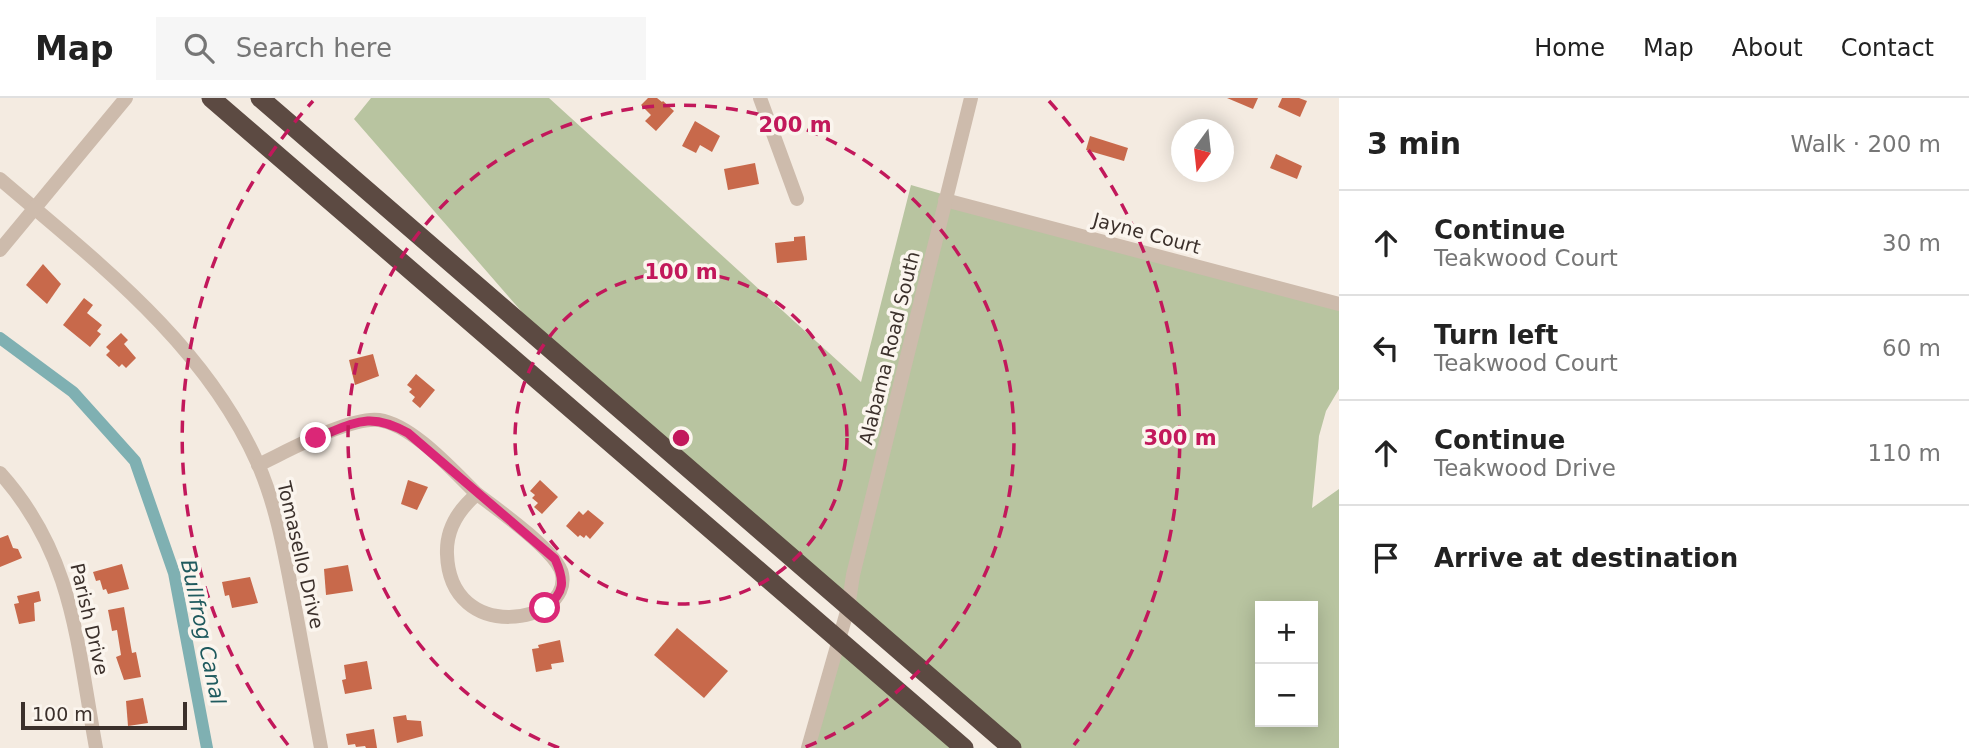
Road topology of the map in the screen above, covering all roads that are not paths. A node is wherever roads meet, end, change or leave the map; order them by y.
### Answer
1 (126, 98) edge
2 (211, 98) edge
3 (260, 98) edge
4 (760, 98) edge
5 (971, 98) edge
6 (0, 179) edge
7 (797, 199) dead end
8 (945, 200) junction
9 (33, 208) junction
10 (0, 250) edge
11 (1339, 304) edge
12 (258, 465) junction
13 (0, 473) edge
14 (477, 494) junction
15 (848, 608) junction
16 (839, 639) junction
17 (96, 748) edge
18 (321, 748) edge
19 (808, 748) edge
20 (964, 748) edge
21 (1013, 748) edge

1 - 9 street
2 - 16 highway
3 - 15 highway
4 - 7 street
5 - 8 street, Alabama Road South
6 - 9 street, Tomasello Drive
8 - 11 street, Jayne Court
8 - 15 street, Alabama Road South
9 - 10 street
9 - 12 street, Tomasello Drive
12 - 14 street
12 - 18 street, Tomasello Drive
13 - 17 street, Parish Drive
14 - 14 street
15 - 16 street, Alabama Road South
15 - 21 highway
16 - 19 street, Alabama Road South
16 - 20 highway

